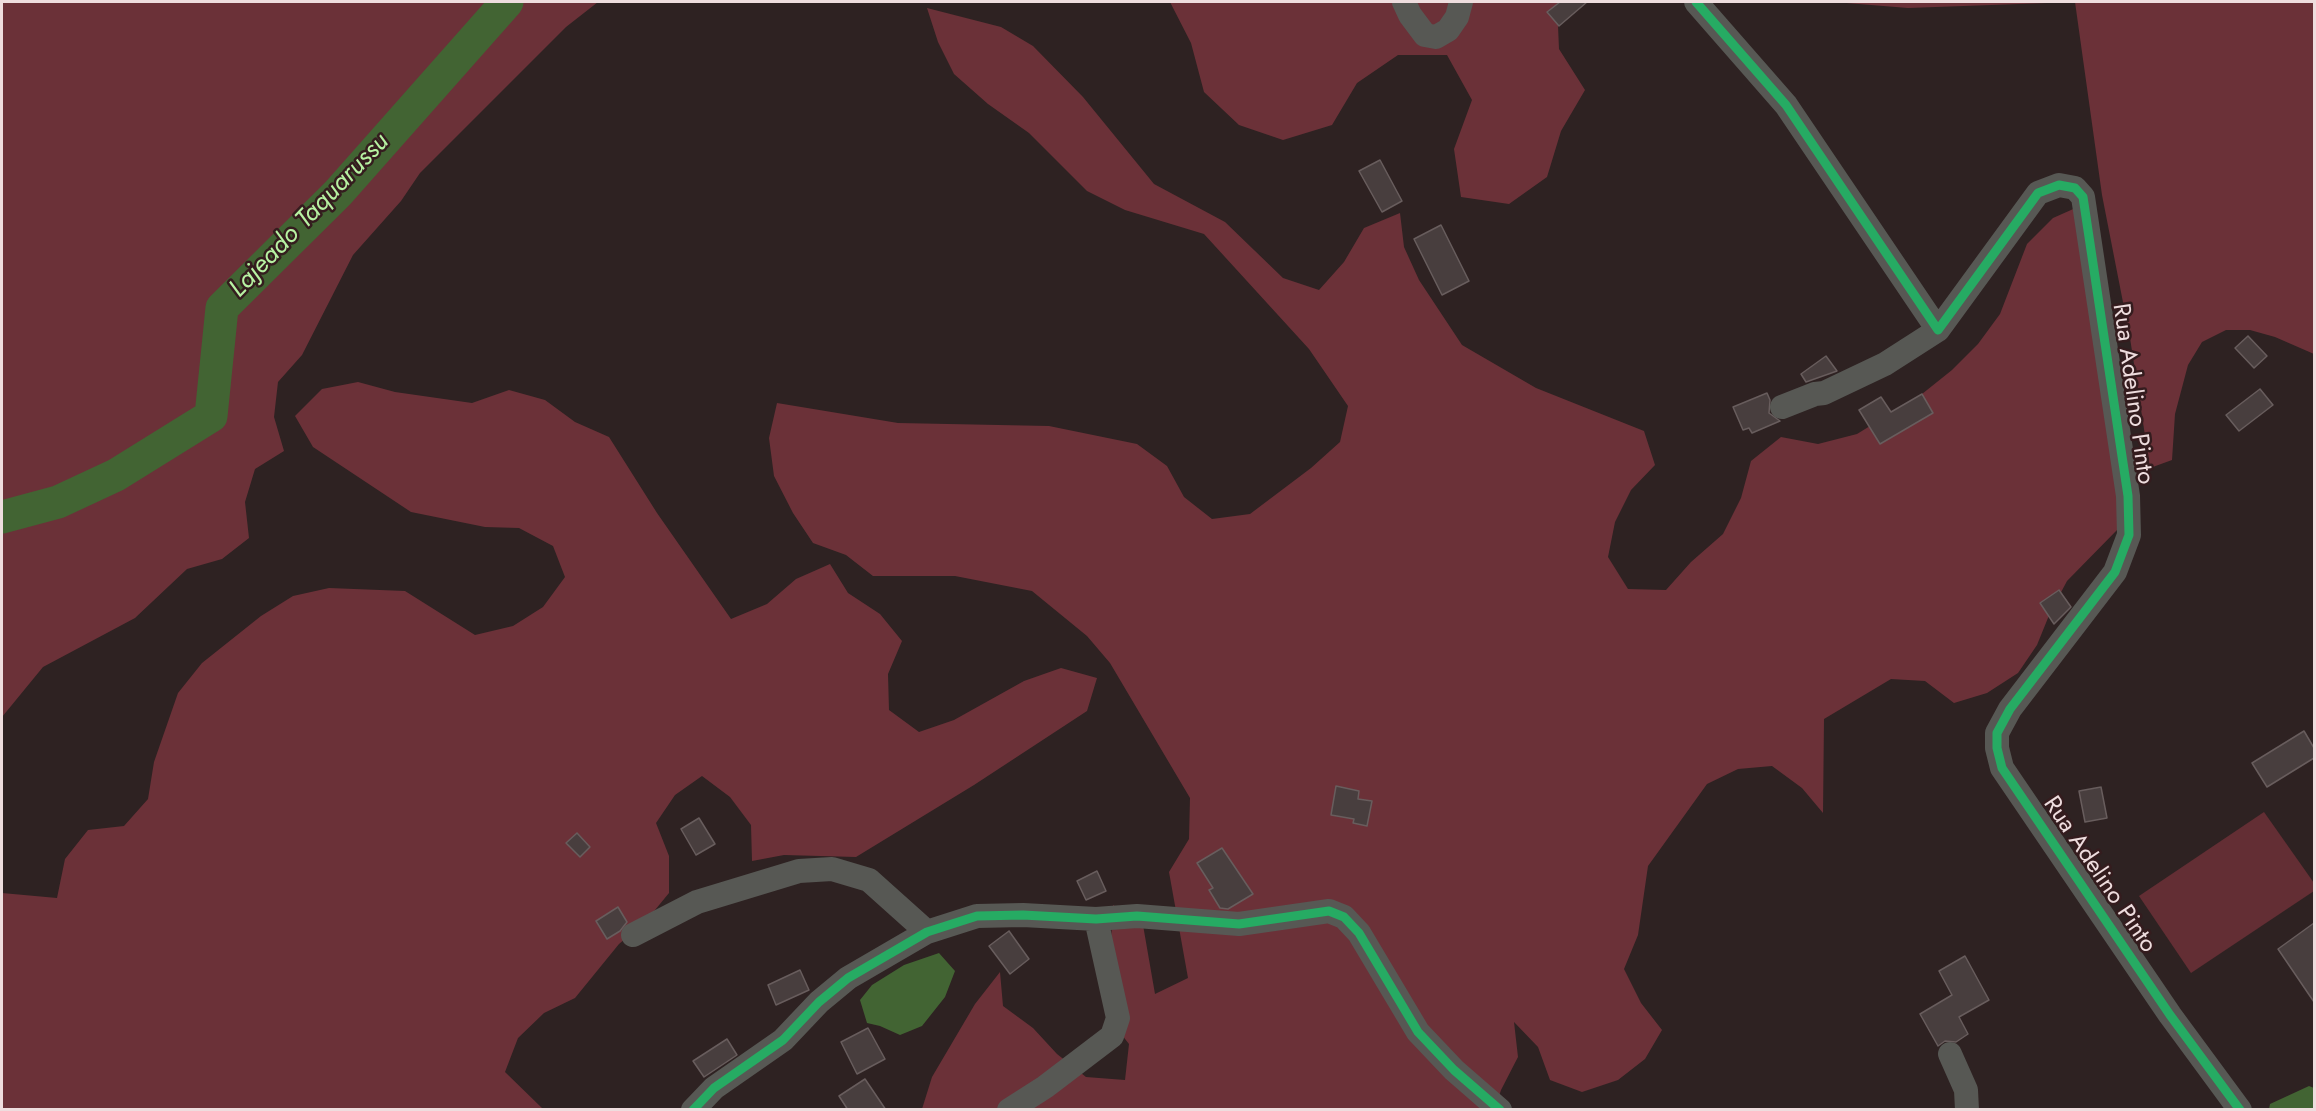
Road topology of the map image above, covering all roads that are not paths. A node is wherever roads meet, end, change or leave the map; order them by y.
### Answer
1 (1404, 2) edge
2 (1461, 2) edge
3 (1696, 2) edge
4 (1938, 330) junction
5 (1782, 407) dead end
6 (1096, 919) junction
7 (927, 932) junction
8 (633, 935) dead end
9 (1950, 1054) dead end
10 (693, 1110) edge
11 (1009, 1110) edge
12 (1500, 1110) edge
13 (1967, 1110) edge
14 (2240, 1110) edge

1 - 2 street
3 - 4 street
4 - 5 street
4 - 14 street, Rua Adelino Pinto
6 - 7 street
6 - 11 street
6 - 12 street
7 - 8 street
7 - 10 street
9 - 13 street

